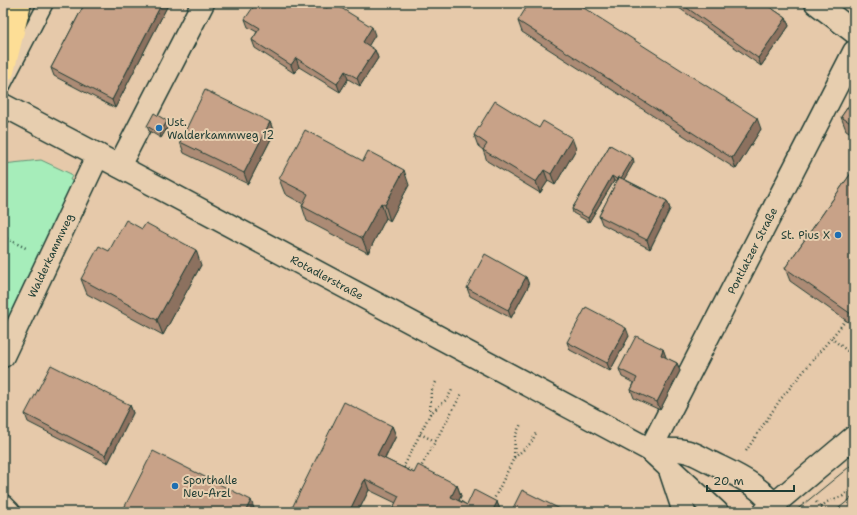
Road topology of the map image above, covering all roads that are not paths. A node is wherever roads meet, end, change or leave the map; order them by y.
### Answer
1 (12, 3) edge
2 (20, 3) edge
3 (46, 3) edge
4 (203, 3) edge
5 (816, 3) edge
6 (3, 20) edge
7 (854, 32) edge
8 (854, 52) edge
9 (3, 71) edge
10 (3, 86) edge
11 (3, 105) edge
12 (98, 155) junction
13 (119, 166) junction
14 (3, 356) edge
15 (854, 437) edge
16 (650, 450) junction
17 (669, 467) junction
18 (3, 506) edge
19 (772, 510) edge
20 (9, 512) edge
21 (684, 512) edge
22 (717, 512) edge

1 - 6 main road
2 - 9 main road
3 - 10 lane
4 - 13 street
5 - 7 street
8 - 16 street, Pontlatzer Straße
11 - 12 street, Rotadlerstraße
12 - 13 street, Rotadlerstraße
12 - 14 street, Walderkammweg
13 - 16 street, Rotadlerstraße
15 - 19 street
16 - 17 street, Rotadlerstraße
16 - 19 street, Rotadlerstraße
17 - 21 street, Rotadlerstraße
17 - 22 street, Rotadlerstraße
18 - 20 street

